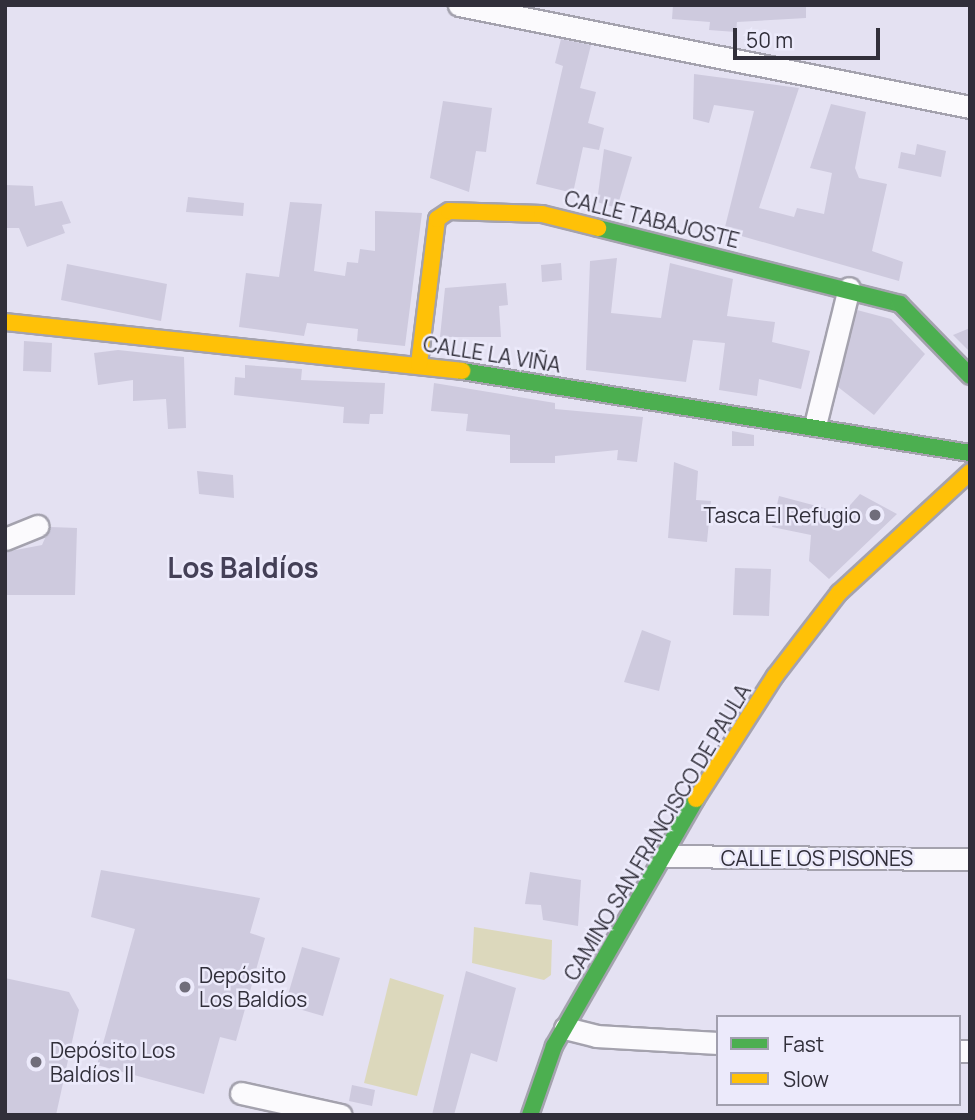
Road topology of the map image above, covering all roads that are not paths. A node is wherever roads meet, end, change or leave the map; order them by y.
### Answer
1 (459, 5) edge
2 (970, 107) edge
3 (849, 288) junction
4 (5, 321) edge
5 (419, 364) junction
6 (970, 376) edge
7 (815, 425) junction
8 (970, 453) edge
9 (970, 472) edge
10 (37, 526) dead end
11 (5, 539) edge
12 (664, 856) junction
13 (970, 859) edge
14 (565, 1028) junction
15 (716, 1042) edge
16 (241, 1093) dead end
17 (341, 1115) edge
18 (530, 1115) edge

1 - 2 street
3 - 5 street, CALLE TABAJOSTE
3 - 6 street, CALLE TABAJOSTE
3 - 7 street
4 - 5 street, CALLE LA VIÑA
5 - 7 street, CALLE LA VIÑA
7 - 8 street, CALLE LA VIÑA
9 - 12 street, CAMINO SAN FRANCISCO DE PAULA
10 - 11 street
12 - 13 street, CALLE LOS PISONES
12 - 14 street, CAMINO SAN FRANCISCO DE PAULA
14 - 15 street
14 - 18 street, CAMINO SAN FRANCISCO DE PAULA
16 - 17 street

